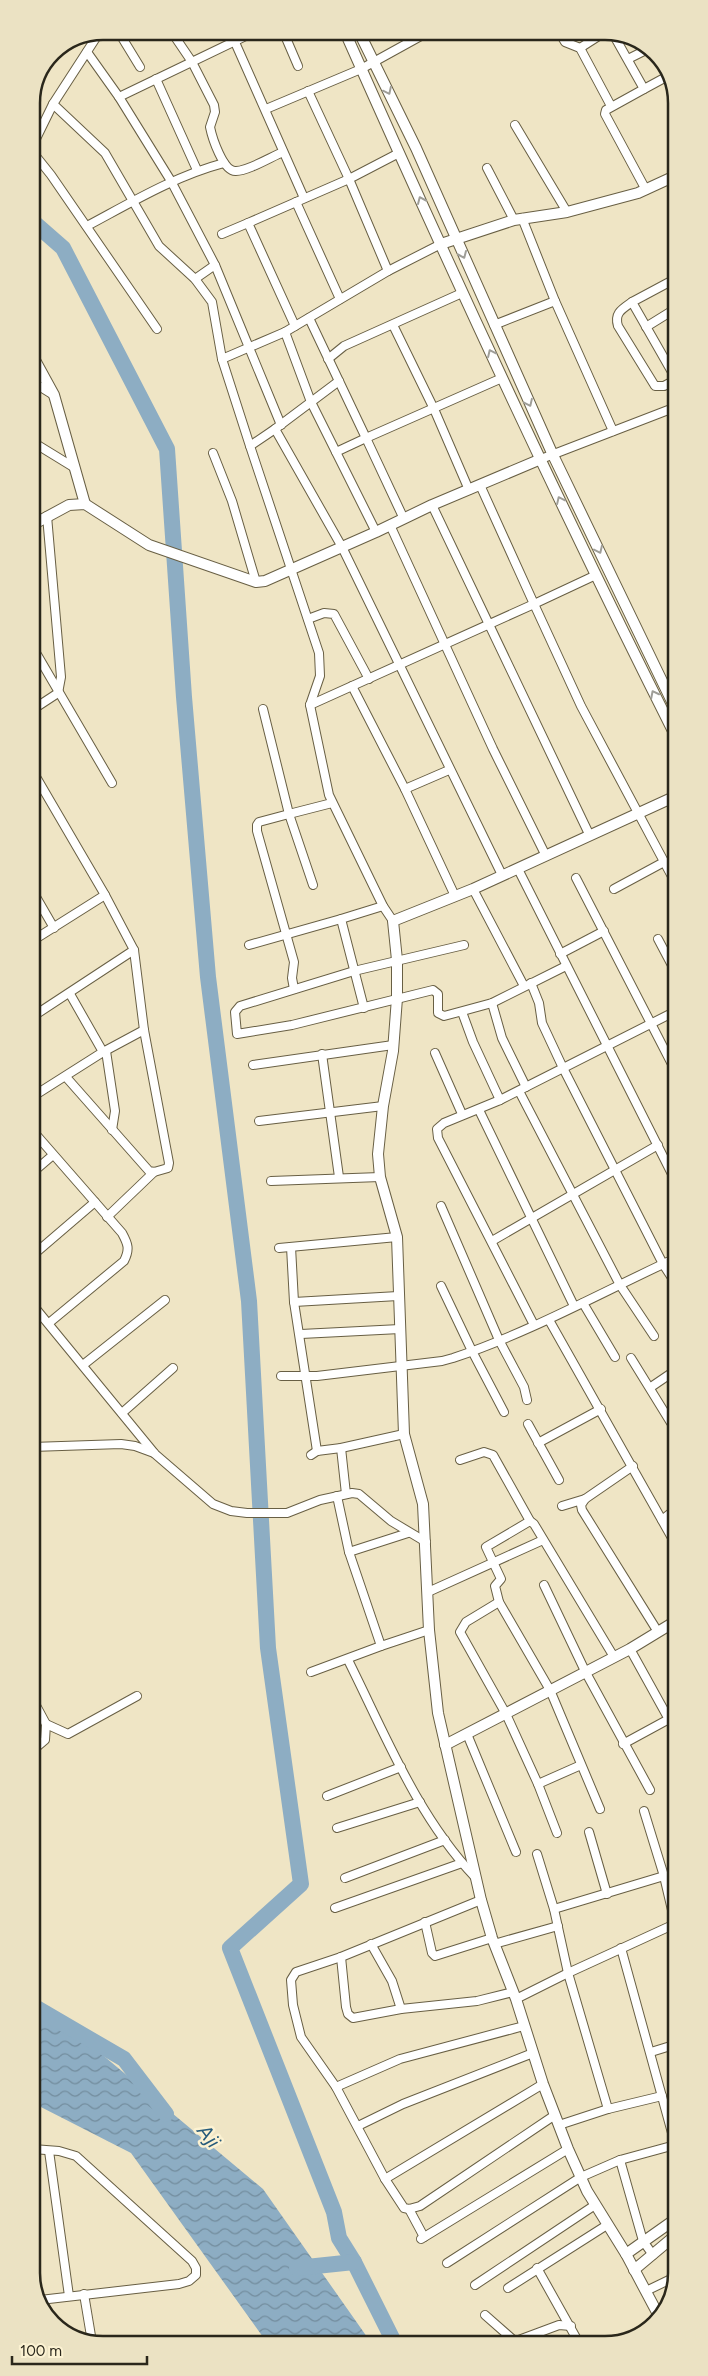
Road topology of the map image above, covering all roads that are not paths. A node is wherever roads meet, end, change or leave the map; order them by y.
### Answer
1 (124, 40) edge
2 (177, 40) edge
3 (239, 40) edge
4 (287, 40) edge
5 (349, 40) edge
6 (363, 40) edge
7 (414, 40) edge
8 (565, 40) edge
9 (592, 40) edge
10 (94, 41) edge
11 (617, 41) edge
12 (235, 42) junction
13 (580, 48) junction
14 (87, 52) junction
15 (642, 52) edge
16 (628, 60) junction
17 (192, 62) junction
18 (374, 62) junction
19 (298, 66) dead end
20 (140, 67) dead end
21 (362, 69) junction
22 (156, 79) junction
23 (663, 79) edge
24 (644, 89) junction
25 (308, 91) junction
26 (119, 97) junction
27 (53, 104) junction
28 (611, 106) junction
29 (266, 109) junction
30 (515, 125) dead end
31 (40, 131) edge
32 (283, 152) junction
33 (399, 153) junction
34 (40, 162) edge
35 (224, 163) junction
36 (487, 168) dead end
37 (197, 170) junction
38 (349, 178) junction
39 (668, 179) edge
40 (171, 181) junction
41 (646, 190) junction
42 (304, 198) junction
43 (134, 202) junction
44 (296, 202) junction
45 (566, 212) junction
46 (518, 219) junction
47 (248, 223) junction
48 (87, 226) junction
49 (222, 234) dead end
50 (456, 238) junction
51 (441, 244) junction
52 (215, 265) junction
53 (388, 271) junction
54 (196, 279) junction
55 (668, 283) edge
56 (462, 293) junction
57 (340, 299) junction
58 (556, 301) junction
59 (632, 302) junction
60 (668, 314) edge
61 (308, 318) junction
62 (393, 325) junction
63 (494, 325) junction
64 (295, 326) junction
65 (646, 327) junction
66 (157, 329) dead end
67 (285, 332) junction
68 (250, 349) junction
69 (222, 359) junction
70 (328, 359) junction
71 (668, 367) edge
72 (40, 369) edge
73 (502, 378) junction
74 (339, 381) junction
75 (668, 384) edge
76 (40, 386) edge
77 (54, 395) junction
78 (311, 402) junction
79 (434, 409) junction
80 (668, 409) edge
81 (278, 427) junction
82 (613, 432) junction
83 (366, 438) junction
84 (40, 446) edge
85 (250, 446) junction
86 (336, 452) junction
87 (213, 453) dead end
88 (552, 453) junction
89 (541, 459) junction
90 (75, 468) junction
91 (480, 485) junction
92 (469, 490) junction
93 (85, 504) junction
94 (432, 505) junction
95 (47, 516) junction
96 (403, 517) junction
97 (40, 520) edge
98 (390, 525) junction
99 (376, 532) junction
100 (342, 547) junction
101 (292, 571) junction
102 (596, 575) junction
103 (256, 582) junction
104 (534, 604) junction
105 (308, 619) junction
106 (489, 625) junction
107 (445, 646) junction
108 (40, 660) edge
109 (400, 666) junction
110 (369, 679) junction
111 (352, 686) junction
112 (58, 693) junction
113 (668, 693) edge
114 (40, 705) edge
115 (310, 705) junction
116 (263, 709) dead end
117 (668, 721) edge
118 (449, 770) junction
119 (112, 783) dead end
120 (40, 784) edge
121 (404, 789) junction
122 (668, 800) edge
123 (332, 802) junction
124 (638, 813) junction
125 (289, 814) junction
126 (590, 834) junction
127 (546, 854) junction
128 (664, 862) junction
129 (518, 868) junction
130 (668, 869) edge
131 (502, 875) junction
132 (576, 878) dead end
133 (313, 884) dead end
134 (473, 889) junction
135 (614, 889) dead end
136 (105, 895) junction
137 (455, 896) junction
138 (40, 904) edge
139 (383, 906) junction
140 (341, 919) junction
141 (393, 922) junction
142 (54, 928) junction
143 (604, 931) junction
144 (288, 934) junction
145 (40, 936) edge
146 (658, 939) dead end
147 (249, 945) dead end
148 (464, 945) dead end
149 (134, 950) junction
150 (560, 954) junction
151 (668, 957) edge
152 (397, 960) junction
153 (566, 966) junction
154 (354, 971) junction
155 (528, 984) junction
156 (294, 989) junction
157 (70, 994) junction
158 (396, 998) junction
159 (492, 1003) junction
160 (364, 1008) junction
161 (40, 1012) edge
162 (462, 1012) junction
163 (668, 1015) edge
164 (652, 1024) junction
165 (144, 1030) junction
166 (393, 1045) junction
167 (607, 1047) junction
168 (104, 1052) junction
169 (435, 1053) dead end
170 (322, 1054) junction
171 (668, 1056) edge
172 (253, 1065) dead end
173 (562, 1068) junction
174 (66, 1077) junction
175 (522, 1089) junction
176 (40, 1092) edge
177 (500, 1100) junction
178 (383, 1106) junction
179 (479, 1110) junction
180 (330, 1112) junction
181 (462, 1114) junction
182 (258, 1121) dead end
183 (112, 1130) junction
184 (40, 1140) edge
185 (658, 1146) junction
186 (53, 1155) junction
187 (40, 1166) edge
188 (668, 1166) edge
189 (614, 1169) junction
190 (154, 1172) junction
191 (339, 1177) junction
192 (380, 1177) junction
193 (271, 1181) dead end
194 (573, 1195) junction
195 (95, 1202) junction
196 (441, 1206) dead end
197 (107, 1217) junction
198 (533, 1219) junction
199 (396, 1237) junction
200 (492, 1241) junction
201 (290, 1247) junction
202 (279, 1248) dead end
203 (40, 1249) edge
204 (668, 1262) edge
205 (663, 1264) junction
206 (668, 1272) edge
207 (620, 1285) junction
208 (441, 1286) dead end
209 (398, 1296) junction
210 (165, 1300) dead end
211 (294, 1302) junction
212 (583, 1303) junction
213 (574, 1306) junction
214 (40, 1313) edge
215 (549, 1320) junction
216 (49, 1323) junction
217 (534, 1325) junction
218 (400, 1328) junction
219 (301, 1334) junction
220 (654, 1336) dead end
221 (498, 1340) junction
222 (472, 1352) junction
223 (616, 1357) dead end
224 (631, 1358) dead end
225 (401, 1364) junction
226 (83, 1365) junction
227 (174, 1368) dead end
228 (668, 1375) edge
229 (281, 1376) dead end
230 (305, 1376) junction
231 (651, 1387) junction
232 (527, 1400) dead end
233 (601, 1409) junction
234 (504, 1412) dead end
235 (122, 1413) junction
236 (668, 1417) edge
237 (528, 1424) dead end
238 (404, 1434) junction
239 (538, 1443) junction
240 (40, 1446) edge
241 (341, 1448) junction
242 (155, 1454) junction
243 (460, 1460) dead end
244 (632, 1466) junction
245 (559, 1480) dead end
246 (346, 1494) junction
247 (338, 1496) junction
248 (585, 1499) junction
249 (562, 1506) dead end
250 (668, 1515) edge
251 (662, 1520) junction
252 (530, 1522) junction
253 (668, 1531) edge
254 (408, 1533) junction
255 (543, 1540) junction
256 (426, 1542) junction
257 (349, 1552) junction
258 (493, 1562) junction
259 (544, 1586) dead end
260 (428, 1592) junction
261 (499, 1602) junction
262 (668, 1626) edge
263 (429, 1630) junction
264 (658, 1632) junction
265 (381, 1646) junction
266 (630, 1649) junction
267 (614, 1657) junction
268 (348, 1660) junction
269 (311, 1672) dead end
270 (585, 1672) junction
271 (550, 1690) junction
272 (137, 1696) dead end
273 (40, 1713) edge
274 (506, 1714) junction
275 (668, 1716) edge
276 (668, 1719) edge
277 (46, 1724) junction
278 (467, 1734) junction
279 (40, 1744) edge
280 (623, 1744) junction
281 (445, 1745) junction
282 (581, 1765) junction
283 (401, 1768) junction
284 (538, 1784) junction
285 (650, 1790) dead end
286 (327, 1796) dead end
287 (420, 1802) junction
288 (600, 1809) dead end
289 (644, 1811) dead end
290 (337, 1828) dead end
291 (589, 1832) dead end
292 (557, 1833) dead end
293 (445, 1840) junction
294 (516, 1852) dead end
295 (537, 1854) dead end
296 (462, 1863) junction
297 (664, 1876) junction
298 (345, 1878) dead end
299 (476, 1878) junction
300 (668, 1892) edge
301 (607, 1894) junction
302 (481, 1900) junction
303 (335, 1908) dead end
304 (554, 1909) junction
305 (425, 1922) junction
306 (558, 1926) junction
307 (668, 1928) edge
308 (493, 1941) junction
309 (371, 1944) junction
310 (620, 1948) junction
311 (341, 1957) junction
312 (568, 1972) junction
313 (514, 1996) junction
314 (401, 2009) junction
315 (524, 2026) junction
316 (668, 2047) edge
317 (651, 2052) junction
318 (533, 2053) junction
319 (543, 2084) junction
320 (336, 2087) junction
321 (662, 2096) junction
322 (608, 2109) junction
323 (668, 2118) edge
324 (557, 2120) junction
325 (358, 2126) junction
326 (40, 2149) edge
327 (568, 2149) junction
328 (668, 2150) edge
329 (49, 2151) junction
330 (620, 2160) junction
331 (581, 2177) junction
332 (385, 2179) junction
333 (595, 2205) junction
334 (409, 2209) junction
335 (668, 2224) edge
336 (607, 2225) junction
337 (643, 2241) junction
338 (668, 2242) edge
339 (626, 2254) junction
340 (653, 2255) junction
341 (447, 2263) dead end
342 (537, 2268) junction
343 (634, 2270) junction
344 (667, 2281) edge
345 (475, 2286) dead end
346 (508, 2288) dead end
347 (646, 2291) junction
348 (84, 2294) junction
349 (69, 2296) junction
350 (46, 2299) edge
351 (655, 2310) edge
352 (485, 2315) dead end
353 (570, 2326) junction
354 (91, 2335) edge
355 (508, 2336) edge
356 (532, 2336) edge
357 (575, 2336) edge

1 - 20 street
2 - 17 street
3 - 12 street
4 - 19 street
5 - 21 street
6 - 18 street
7 - 18 street
8 - 13 street
9 - 13 street
10 - 14 street
11 - 16 street
12 - 17 street
12 - 29 street
13 - 28 street
14 - 26 street
14 - 27 street
15 - 16 street
16 - 24 street
17 - 22 street
17 - 35 street
18 - 21 street
18 -> 50 street
21 - 25 street
21 - 33 street
22 - 26 street
22 - 37 street
23 - 24 street
24 - 28 street
25 - 29 street
25 - 38 street
26 - 40 street
27 - 31 street
27 - 43 street
28 - 41 street
29 - 32 street
30 - 45 street
32 - 35 street
32 - 42 street
33 - 38 street
51 -> 33 street
34 - 48 street
35 - 37 street
36 - 46 street
37 - 40 street
38 - 42 street
38 - 53 street
39 - 41 street
40 - 43 street
40 - 52 street
41 - 45 street
42 - 44 street
43 - 48 street
43 - 54 street
44 - 47 street
44 - 57 street
45 - 46 street
46 - 50 street
46 - 58 street
47 - 49 street
47 - 64 street
48 - 66 street
50 - 51 street
50 -> 63 street
51 - 53 street
51 - 56 street
52 - 54 street
52 - 68 street
53 - 57 street
54 - 69 street
55 - 59 street
56 - 62 street
73 -> 56 street
57 - 61 street
58 - 63 street
58 - 82 street
59 - 65 street
59 - 75 street
60 - 65 street
61 - 64 street
61 - 70 street
62 - 70 street
62 - 79 street
63 -> 88 street
64 - 67 street
65 - 71 street
67 - 68 street
67 - 78 street
68 - 69 street
68 - 81 street
69 - 85 street
70 - 74 street
72 - 77 street
73 - 79 street
73 - 89 street
74 - 78 street
74 - 83 street
76 - 77 street
77 - 90 street
78 - 81 street
78 - 86 street
79 - 83 street
79 - 92 street
80 - 82 street
81 - 85 street
81 - 100 street
82 - 88 street
83 - 86 street
83 - 96 street
84 - 90 street
85 - 101 street
86 - 99 street
87 - 103 street
88 - 89 street
88 -> 113 street
89 - 91 street
102 -> 89 street
90 - 93 street
91 - 92 street
91 - 104 street
92 - 94 street
93 - 95 street
93 - 103 street
94 - 96 street
94 - 106 street
95 - 97 street
95 - 112 street
96 - 98 street
98 - 99 street
98 - 107 street
99 - 100 street
100 - 101 street
100 - 109 street
101 - 103 street
101 - 105 street
102 - 104 street
117 -> 102 street
104 - 106 street
104 - 124 street
105 - 110 street
105 - 115 street
106 - 107 street
106 - 126 street
107 - 109 street
107 - 127 street
108 - 112 street
109 - 110 street
109 - 118 street
110 - 111 street
111 - 115 street
111 - 121 street
112 - 114 street
112 - 119 street
115 - 123 street
116 - 125 street
118 - 121 street
118 - 131 street
120 - 136 street
121 - 137 street
122 - 124 street
123 - 125 street
123 - 139 street
124 - 126 street
124 - 128 street
125 - 133 street
125 - 144 street
126 - 127 street
127 - 129 street
128 - 130 street
128 - 135 street
129 - 131 street
129 - 150 street
131 - 134 street
132 - 143 street
134 - 137 street
134 - 155 street
136 - 142 street
136 - 149 street
137 - 141 street
138 - 142 street
139 - 140 street
139 - 141 street
140 - 144 street
140 - 154 street
141 - 152 street
142 - 145 street
143 - 150 street
143 - 164 street
144 - 147 street
144 - 156 street
146 - 151 street
148 - 152 street
149 - 157 street
149 - 165 street
150 - 153 street
152 - 154 street
152 - 158 street
153 - 155 street
153 - 167 street
154 - 156 street
154 - 160 street
155 - 159 street
155 - 173 street
156 - 160 street
157 - 161 street
157 - 168 street
158 - 160 street
158 - 162 street
158 - 166 street
159 - 162 street
159 - 175 street
162 - 177 street
163 - 164 street
164 - 167 street
164 - 171 street
165 - 168 street
165 - 190 street
166 - 170 street
166 - 178 street
167 - 173 street
167 - 185 street
168 - 174 street
168 - 183 street
169 - 181 street
170 - 172 street
170 - 180 street
173 - 175 street
173 - 189 street
174 - 176 street
174 - 183 street
175 - 177 street
175 - 194 street
177 - 179 street
178 - 180 street
178 - 192 street
179 - 181 street
179 - 198 street
180 - 182 street
180 - 191 street
181 - 200 street
183 - 190 street
184 - 186 street
185 - 188 street
185 - 189 street
186 - 187 street
186 - 195 street
189 - 194 street
189 - 205 street
190 - 197 street
191 - 192 street
191 - 193 street
192 - 199 street
194 - 198 street
194 - 207 street
195 - 197 street
195 - 203 street
196 - 221 street
197 - 216 street
198 - 200 street
198 - 213 street
199 - 201 street
199 - 209 street
200 - 217 street
201 - 202 street
201 - 211 street
204 - 205 street
205 - 206 street
205 - 207 street
207 - 212 street
207 - 220 street
208 - 222 street
209 - 211 street
209 - 218 street
210 - 226 street
211 - 219 street
212 - 213 street
212 - 223 street
213 - 215 street
214 - 216 street
215 - 217 street
215 - 233 street
216 - 226 street
217 - 221 street
218 - 219 street
218 - 225 street
219 - 230 street
221 - 222 street
221 - 232 street
222 - 225 street
222 - 234 street
224 - 231 street
225 - 230 street
225 - 238 street
226 - 235 street
227 - 235 street
228 - 231 street
229 - 230 street
230 - 241 street
231 - 236 street
233 - 239 street
233 - 244 street
235 - 242 street
237 - 239 street
238 - 241 street
238 - 256 street
239 - 245 street
240 - 242 street
241 - 246 street
242 - 247 street
243 - 252 street
244 - 248 street
244 - 251 street
246 - 247 street
246 - 254 street
247 - 257 street
248 - 249 street
248 - 264 street
250 - 251 street
251 - 253 street
252 - 255 street
252 - 258 street
254 - 256 street
254 - 257 street
255 - 258 street
255 - 267 street
256 - 260 street
257 - 265 street
258 - 260 street
258 - 261 street
259 - 270 street
260 - 263 street
261 - 271 street
261 - 274 street
262 - 264 street
263 - 265 street
263 - 281 street
264 - 266 street
265 - 268 street
266 - 267 street
266 - 275 street
267 - 270 street
268 - 269 street
268 - 283 street
270 - 271 street
270 - 280 street
271 - 274 street
271 - 282 street
272 - 277 street
273 - 277 street
274 - 278 street
274 - 284 street
276 - 280 street
277 - 279 street
278 - 281 street
278 - 294 street
280 - 285 street
281 - 299 street
282 - 284 street
282 - 288 street
283 - 286 street
283 - 287 street
284 - 292 street
287 - 290 street
287 - 293 street
289 - 297 street
291 - 301 street
293 - 296 street
293 - 298 street
295 - 304 street
296 - 299 street
296 - 303 street
297 - 300 street
297 - 301 street
299 - 302 street
301 - 304 street
302 - 305 street
302 - 308 street
304 - 306 street
305 - 308 street
305 - 309 street
306 - 308 street
306 - 312 street
307 - 310 street
308 - 313 street
309 - 311 street
309 - 314 street
310 - 312 street
310 - 317 street
311 - 314 street
311 - 320 street
312 - 313 street
312 - 322 street
313 - 314 street
313 - 315 street
315 - 318 street
315 - 320 street
316 - 317 street
317 - 321 street
318 - 319 street
318 - 325 street
319 - 324 street
319 - 332 street
320 - 325 street
321 - 322 street
321 - 323 street
322 - 324 street
324 - 327 street
324 - 334 street
325 - 332 street
326 - 329 street
327 - 331 street
327 - 334 street
328 - 330 street
329 - 348 street
329 - 349 street
330 - 331 street
330 - 337 street
331 - 333 street
331 - 341 street
332 - 334 street
333 - 336 street
333 - 345 street
335 - 337 street
336 - 339 street
336 - 342 street
337 - 339 street
337 - 340 street
338 - 340 street
339 - 343 street
340 - 343 street
342 - 346 street
342 - 353 street
343 - 347 street
344 - 347 street
347 - 351 street
348 - 349 street
348 - 354 street
349 - 350 street
352 - 355 street
353 - 356 street
353 - 357 street

